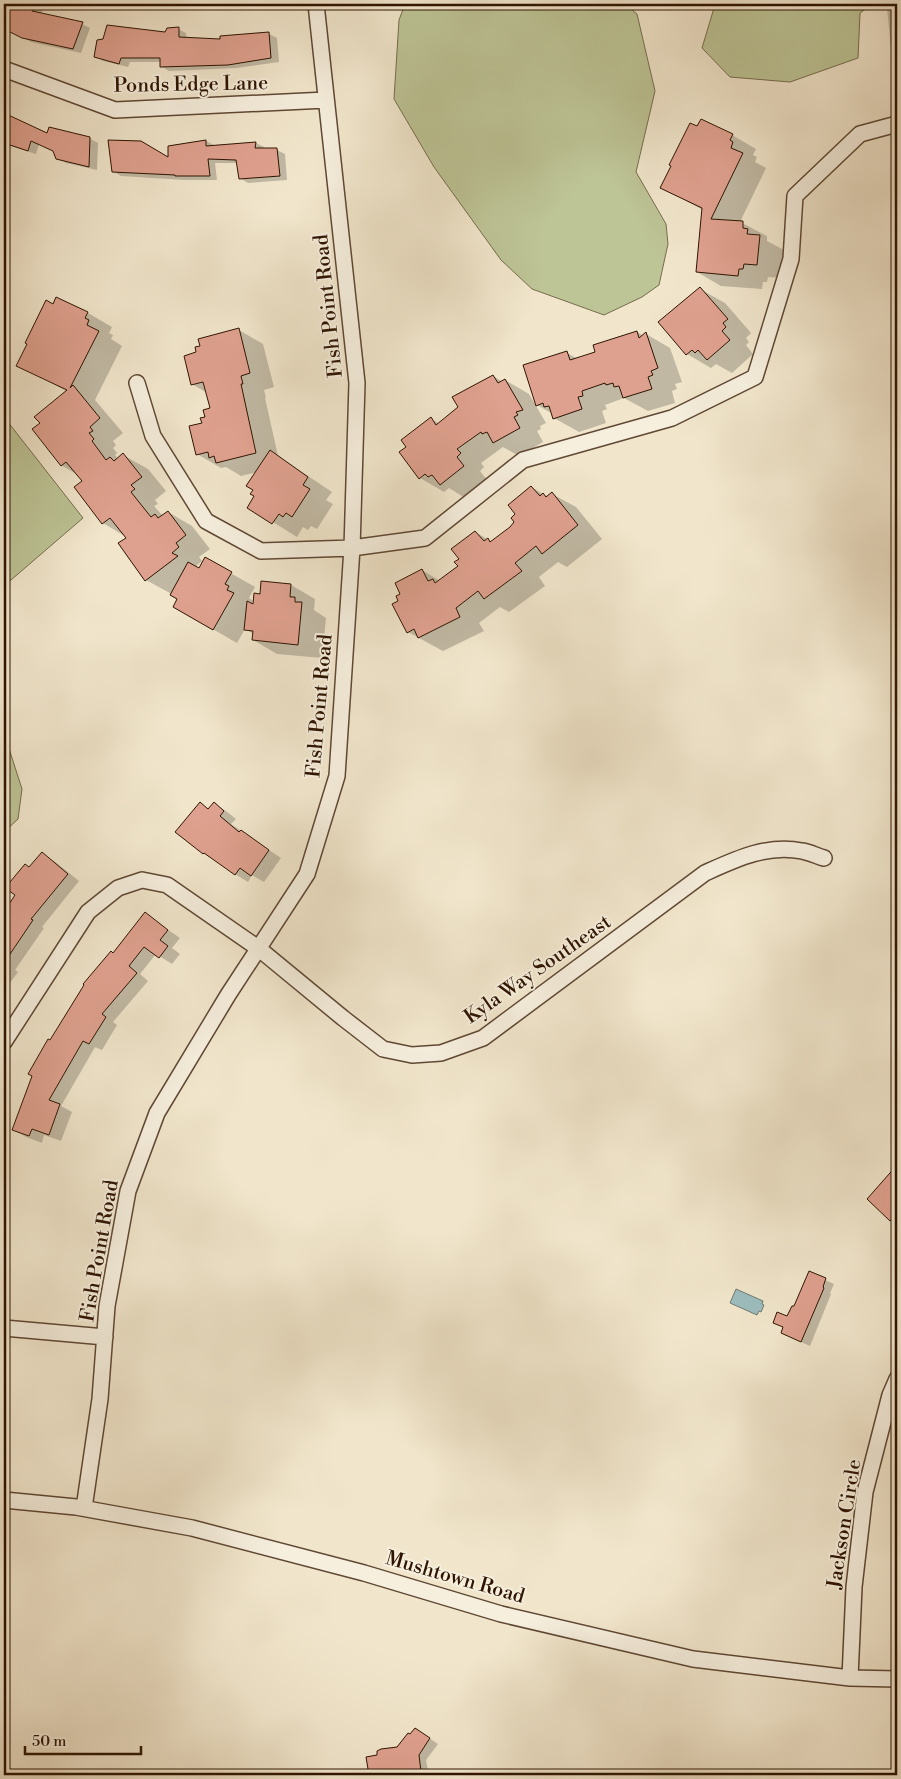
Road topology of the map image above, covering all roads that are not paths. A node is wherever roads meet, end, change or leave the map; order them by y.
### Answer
1 (316, 4) edge
2 (4, 69) edge
3 (326, 100) junction
4 (897, 124) edge
5 (137, 382) dead end
6 (352, 548) junction
7 (824, 858) dead end
8 (258, 948) junction
9 (4, 1042) edge
10 (4, 1328) edge
11 (105, 1337) junction
12 (897, 1380) edge
13 (4, 1500) edge
14 (84, 1508) junction
15 (850, 1678) junction
16 (897, 1679) edge

1 - 3 street, Fish Point Road
2 - 3 street, Ponds Edge Lane
3 - 6 street, Fish Point Road
4 - 6 street
5 - 6 street
6 - 8 street, Fish Point Road
7 - 8 street, Kyla Way Southeast
8 - 9 street, Kyla Way Southeast
8 - 11 street, Fish Point Road
10 - 11 street
11 - 14 street, Fish Point Road
12 - 15 street, Jackson Circle
13 - 14 street, Mushtown Road
14 - 15 street, Mushtown Road
15 - 16 street, Mushtown Road

